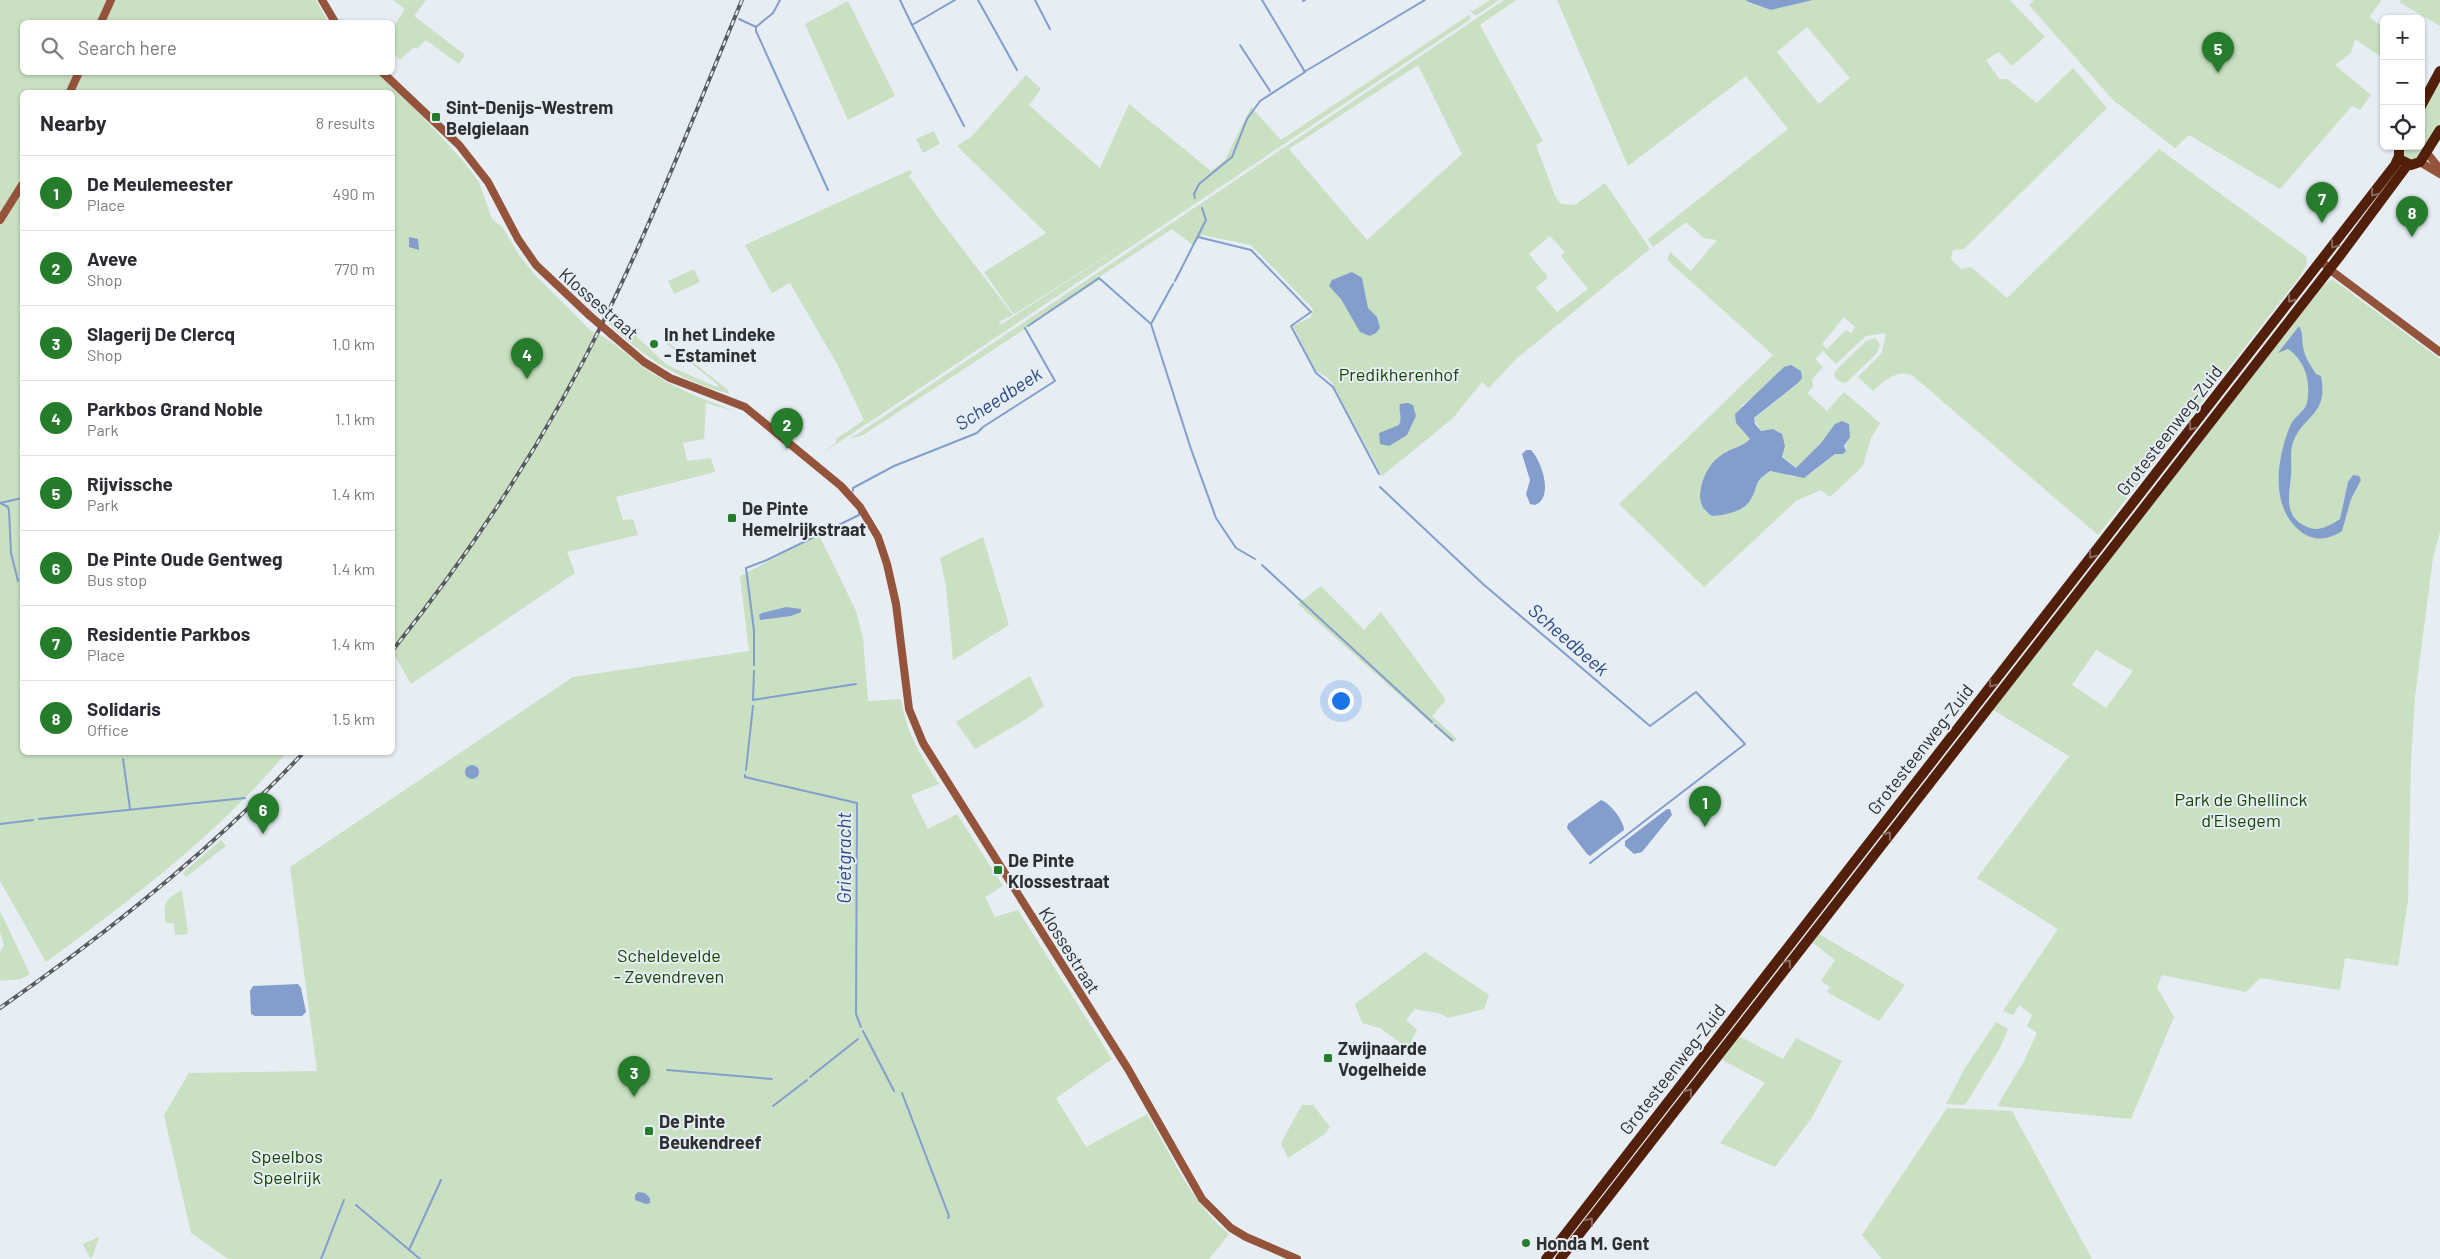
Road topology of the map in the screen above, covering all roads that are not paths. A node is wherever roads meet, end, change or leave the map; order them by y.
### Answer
1 (111, 0) edge
2 (322, 0) edge
3 (102, 20) edge
4 (334, 20) edge
5 (2440, 71) edge
6 (78, 75) edge
7 (385, 75) edge
8 (71, 90) edge
9 (2422, 105) edge
10 (2440, 130) edge
11 (2399, 151) edge
12 (2427, 153) junction
13 (2420, 162) junction
14 (2408, 164) junction
15 (2440, 169) edge
16 (2440, 174) edge
17 (20, 188) edge
18 (0, 220) edge
19 (2321, 260) junction
20 (2329, 270) junction
21 (2440, 352) edge
22 (1297, 1259) edge
23 (1546, 1259) edge
24 (1560, 1259) edge

1 - 3 street
2 - 4 street
5 - 9 highway
6 - 8 street
7 - 22 street, Klossestraat, bridge
10 - 12 highway
11 - 14 highway
11 -> 19 highway, Grotesteenweg-Zuid
12 - 13 highway
12 - 15 street
13 - 14 highway
13 - 16 street
14 - 20 highway, Grotesteenweg-Zuid
17 - 18 street
19 - 20 street
19 -> 23 highway, Grotesteenweg-Zuid
20 - 21 street
24 -> 20 highway, Grotesteenweg-Zuid

